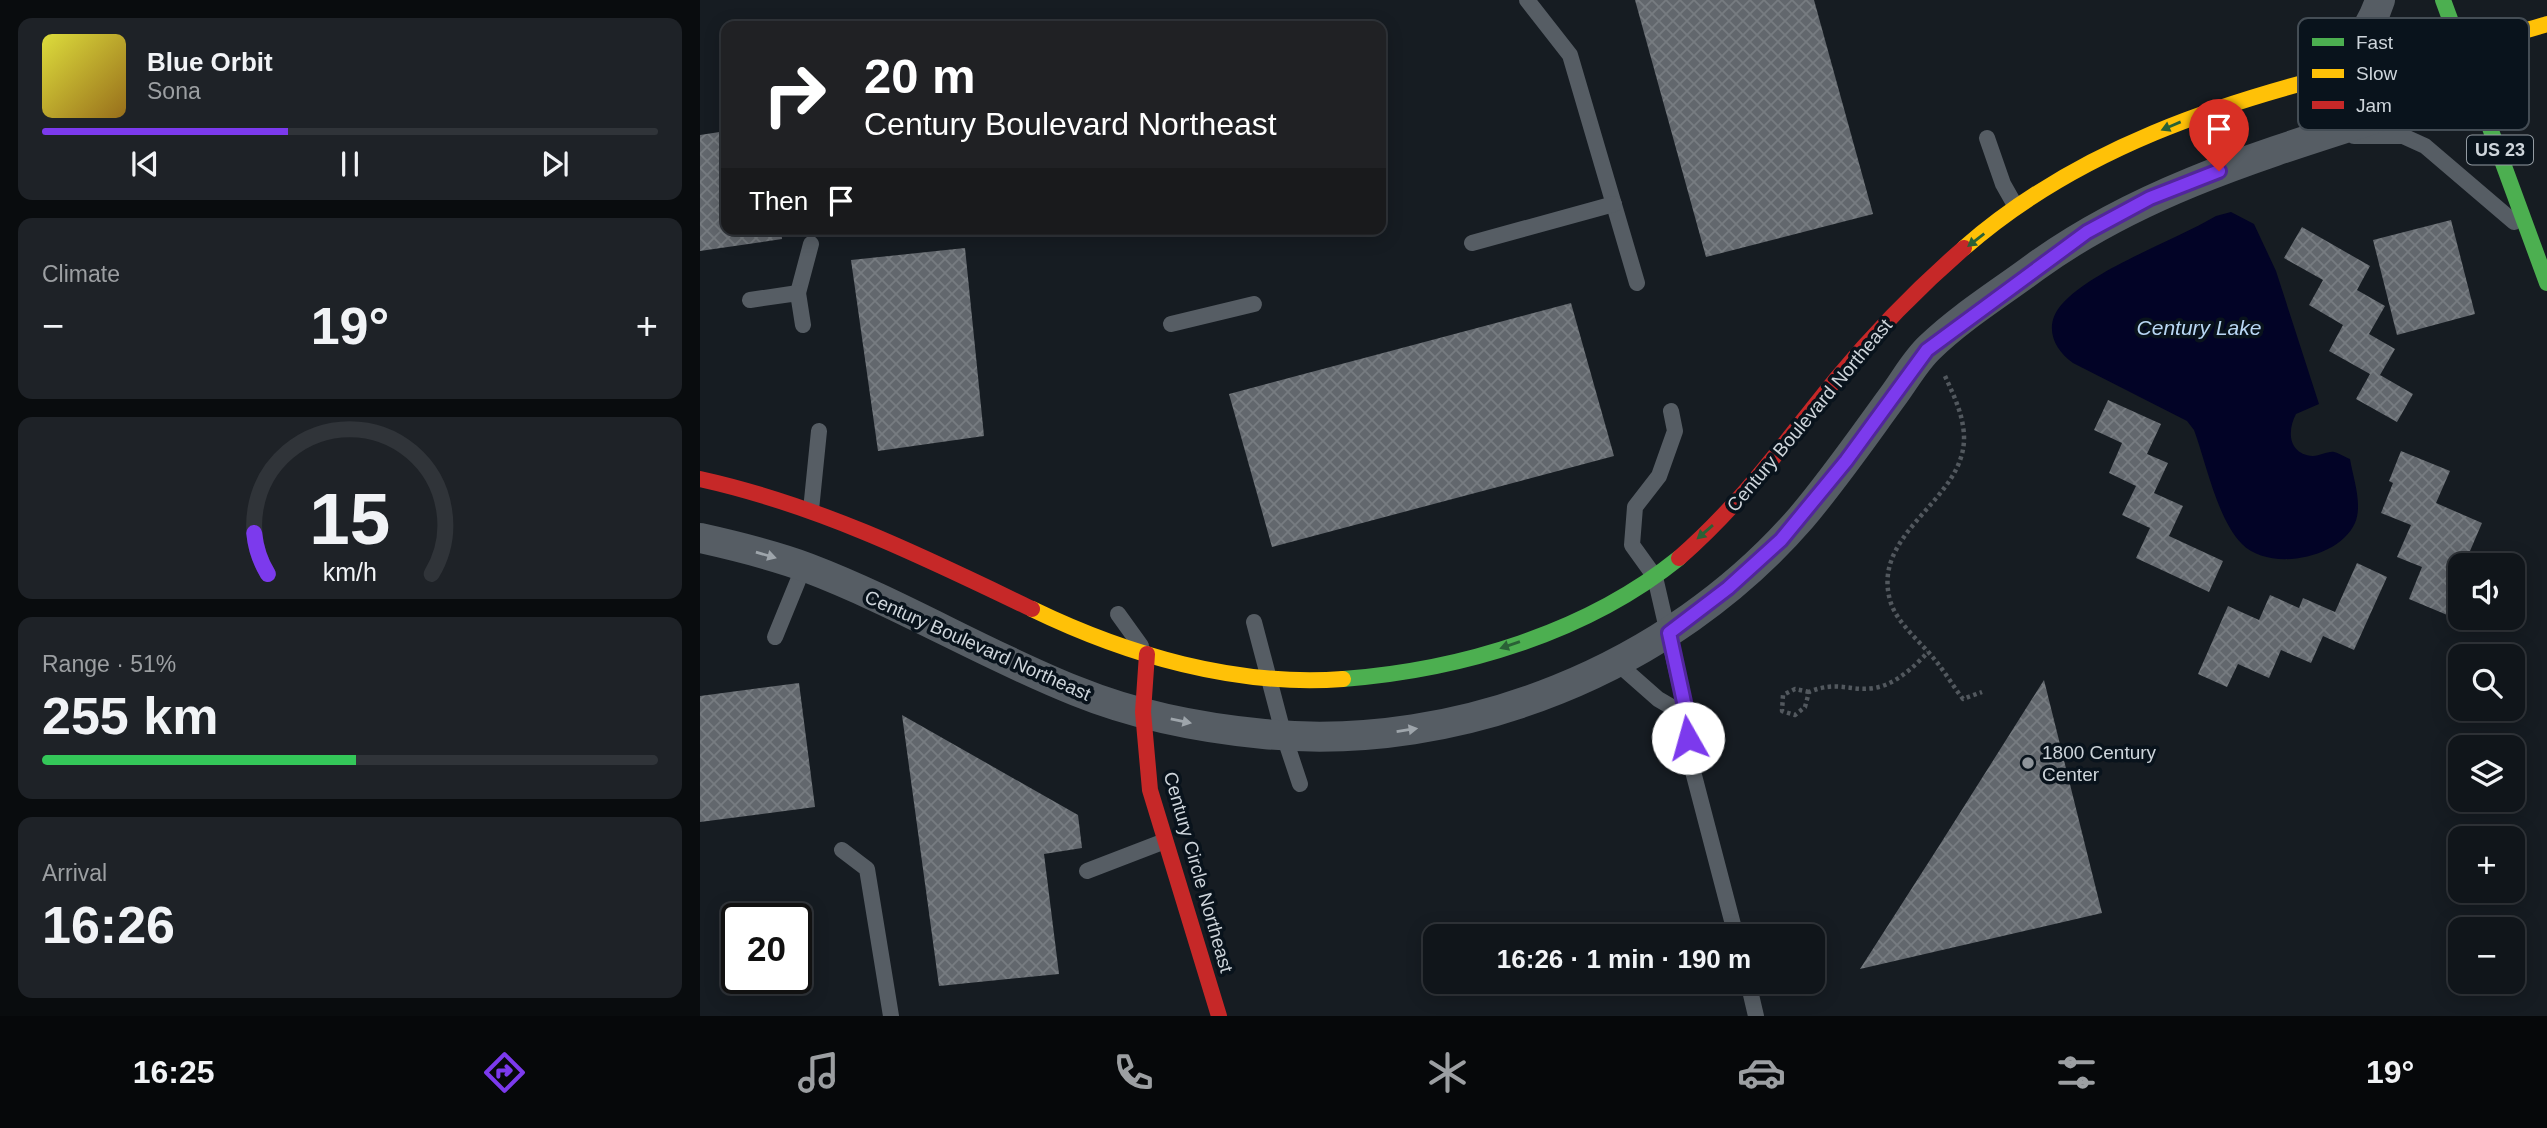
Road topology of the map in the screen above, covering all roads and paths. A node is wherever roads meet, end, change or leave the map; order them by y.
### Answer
1 (1527, 0) edge
2 (2380, 0) edge
3 (2443, 0) edge
4 (2372, 18) edge
5 (2450, 18) edge
6 (2547, 24) edge
7 (2529, 30) edge
8 (2298, 79) edge
9 (2298, 85) edge
10 (2259, 95) junction
11 (2342, 130) edge
12 (2491, 130) edge
13 (1987, 138) dead end
14 (2306, 142) junction
15 (1614, 204) junction
16 (2017, 209) junction
17 (2530, 236) junction
18 (1472, 243) dead end
19 (811, 244) dead end
20 (1637, 283) dead end
21 (2547, 283) edge
22 (798, 293) junction
23 (750, 300) dead end
24 (1254, 304) dead end
25 (1171, 324) dead end
26 (803, 325) dead end
27 (1945, 376) dead end
28 (1671, 411) dead end
29 (819, 431) dead end
30 (700, 479) edge
31 (810, 510) junction
32 (700, 538) edge
33 (804, 566) junction
34 (1655, 576) junction
35 (1118, 614) dead end
36 (1254, 622) dead end
37 (1669, 633) junction
38 (775, 637) dead end
39 (1928, 652) junction
40 (1146, 654) junction
41 (1616, 662) junction
42 (1268, 677) junction
43 (1809, 692) junction
44 (1982, 692) dead end
45 (1143, 712) junction
46 (1687, 716) junction
47 (1284, 736) junction
48 (1300, 784) dead end
49 (1165, 841) junction
50 (842, 850) dead end
51 (1087, 871) dead end
52 (1732, 924) edge
53 (1751, 994) edge
54 (891, 1016) edge
55 (1219, 1016) edge
56 (1756, 1016) edge

1 - 15 lane
2 - 4 street, Century Boulevard Northeast
3 - 5 street, US 23
6 - 7 street, Century Boulevard Northeast
8 - 10 street, Century Boulevard Northeast
9 - 10 street, Century Boulevard Northeast
10 -> 16 street, Century Boulevard Northeast
11 - 14 street, Century Boulevard Northeast
12 - 17 street, US 23
13 - 16 lane
14 - 17 lane
14 - 37 street, Century Boulevard Northeast
15 - 18 lane
15 - 20 lane
16 -> 34 street, Century Boulevard Northeast
17 - 21 street, US 23
19 - 22 lane
22 - 23 lane
22 - 26 lane
24 - 25 lane
27 - 39 path
28 - 34 lane
29 - 31 lane
30 - 31 street, Century Boulevard Northeast
31 - 40 street, Century Boulevard Northeast
32 -> 33 street, Century Boulevard Northeast
33 - 38 lane
33 - 45 street, Century Boulevard Northeast
34 - 37 lane
34 -> 42 street, Century Boulevard Northeast
35 - 40 lane
36 - 42 lane
37 - 41 street, Century Boulevard Northeast
37 - 46 lane
39 - 43 path
39 - 44 path
40 - 42 street, Century Boulevard Northeast
40 - 45 street, Century Circle Northeast
41 - 46 lane
47 -> 41 street, Century Boulevard Northeast
42 - 47 lane
43 - 43 path
45 -> 47 street, Century Boulevard Northeast
45 - 49 street, Century Circle Northeast
46 - 52 lane
47 - 48 lane
49 - 51 lane
49 - 55 street, Century Circle Northeast
50 - 54 lane
53 - 56 lane

